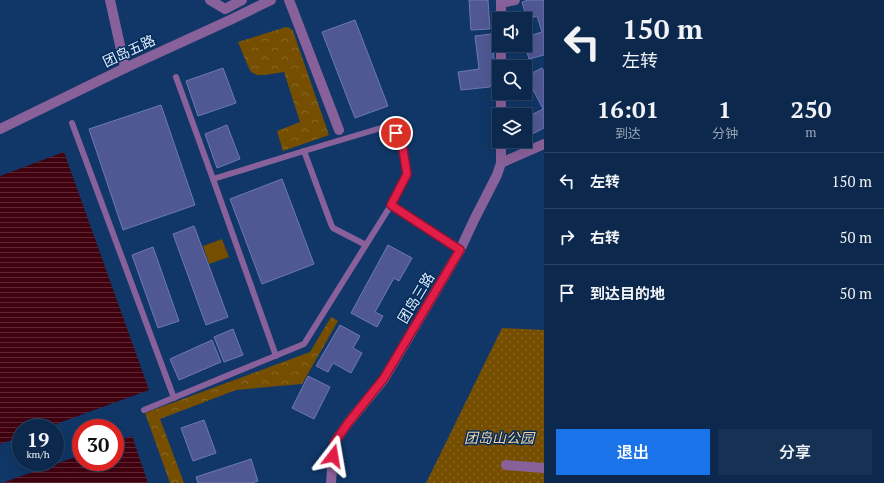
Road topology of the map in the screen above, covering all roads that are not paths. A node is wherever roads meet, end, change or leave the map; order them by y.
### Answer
1 (110, 0) edge
2 (210, 0) edge
3 (242, 0) edge
4 (271, 0) edge
5 (288, 0) edge
6 (515, 0) edge
7 (501, 2) edge
8 (225, 9) junction
9 (230, 20) junction
10 (125, 68) junction
11 (176, 77) dead end
12 (72, 123) dead end
13 (0, 129) edge
14 (339, 130) dead end
15 (544, 144) edge
16 (501, 148) edge
17 (304, 151) junction
18 (501, 163) junction
19 (213, 179) junction
20 (391, 205) junction
21 (366, 245) junction
22 (460, 250) junction
23 (276, 356) junction
24 (174, 398) junction
25 (144, 410) dead end
26 (506, 465) dead end
27 (544, 468) edge
28 (331, 483) edge

1 - 10 street
2 - 8 street
3 - 8 street
4 - 9 street, 团岛五路
5 - 14 street
6 - 7 street
8 - 9 street
9 - 10 street, 团岛五路
10 - 13 street, 团岛五路
11 - 19 lane
12 - 24 lane
15 - 18 street
16 - 18 street
17 - 19 lane
17 - 20 lane
17 - 21 lane
18 - 22 street, 团岛三路
19 - 23 lane
20 - 21 lane
20 - 22 lane
21 - 23 lane
22 - 28 street, 团岛三路
23 - 24 lane
24 - 25 lane
26 - 27 street

